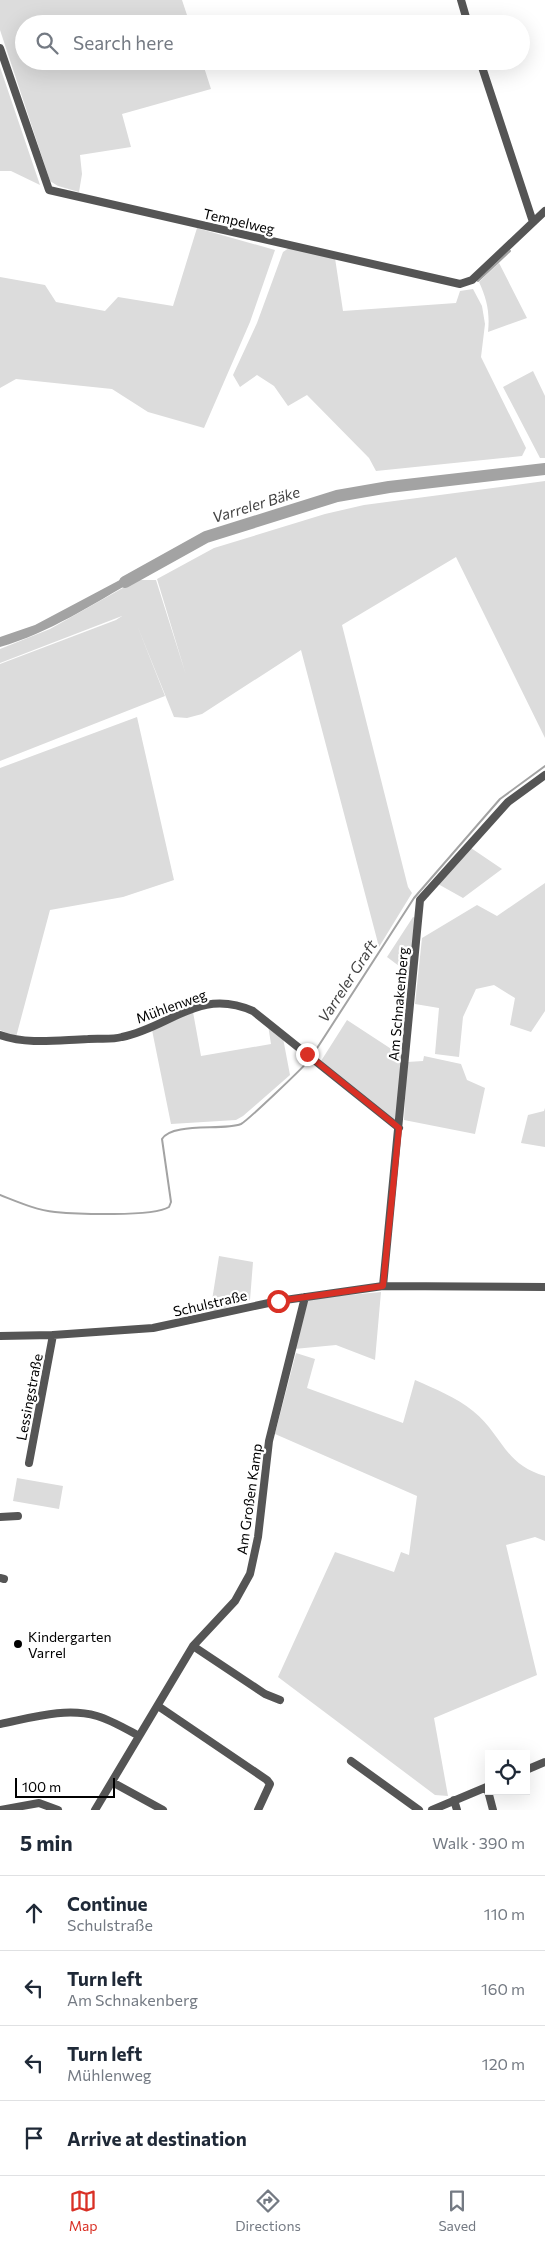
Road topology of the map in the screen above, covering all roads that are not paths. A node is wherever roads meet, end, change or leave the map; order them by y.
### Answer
1 (461, 0) edge
2 (465, 15) edge
3 (0, 48) edge
4 (483, 70) edge
5 (545, 211) edge
6 (533, 222) junction
7 (545, 775) edge
8 (0, 1035) edge
9 (399, 1128) junction
10 (383, 1286) junction
11 (545, 1287) edge
12 (305, 1297) junction
13 (53, 1335) junction
14 (0, 1336) edge
15 (29, 1463) dead end
16 (18, 1516) dead end
17 (0, 1517) edge
18 (193, 1646) junction
19 (280, 1700) dead end
20 (158, 1706) junction
21 (0, 1724) edge
22 (139, 1736) junction
23 (351, 1761) dead end
24 (545, 1762) edge
25 (530, 1768) edge
26 (112, 1782) junction
27 (485, 1787) edge
28 (490, 1795) edge
29 (454, 1800) junction
30 (0, 1810) edge
31 (58, 1810) edge
32 (95, 1810) edge
33 (163, 1810) edge
34 (258, 1810) edge
35 (418, 1810) edge
36 (432, 1810) edge
37 (457, 1810) edge
38 (493, 1810) edge

1 - 2 street
3 - 6 street, Tempelweg
4 - 6 street
5 - 6 street, Tempelweg
7 - 9 street, Am Schnakenberg
8 - 9 street, Mühlenweg
9 - 10 street, Am Schnakenberg
10 - 11 street, Schulstraße
10 - 12 street, Schulstraße
12 - 13 street, Schulstraße
12 - 18 street, Am Großen Kamp
13 - 14 street, Schulstraße
13 - 15 street, Lessingstraße
16 - 17 street
18 - 19 street
18 - 20 street, Am Großen Kamp
20 - 22 street, Am Großen Kamp
20 - 34 street
21 - 22 street
22 - 26 street, Am Großen Kamp
23 - 35 street
24 - 25 street
26 - 32 street, Am Großen Kamp
26 - 33 street
27 - 29 street
28 - 38 street
29 - 36 street
29 - 37 street
30 - 31 street

